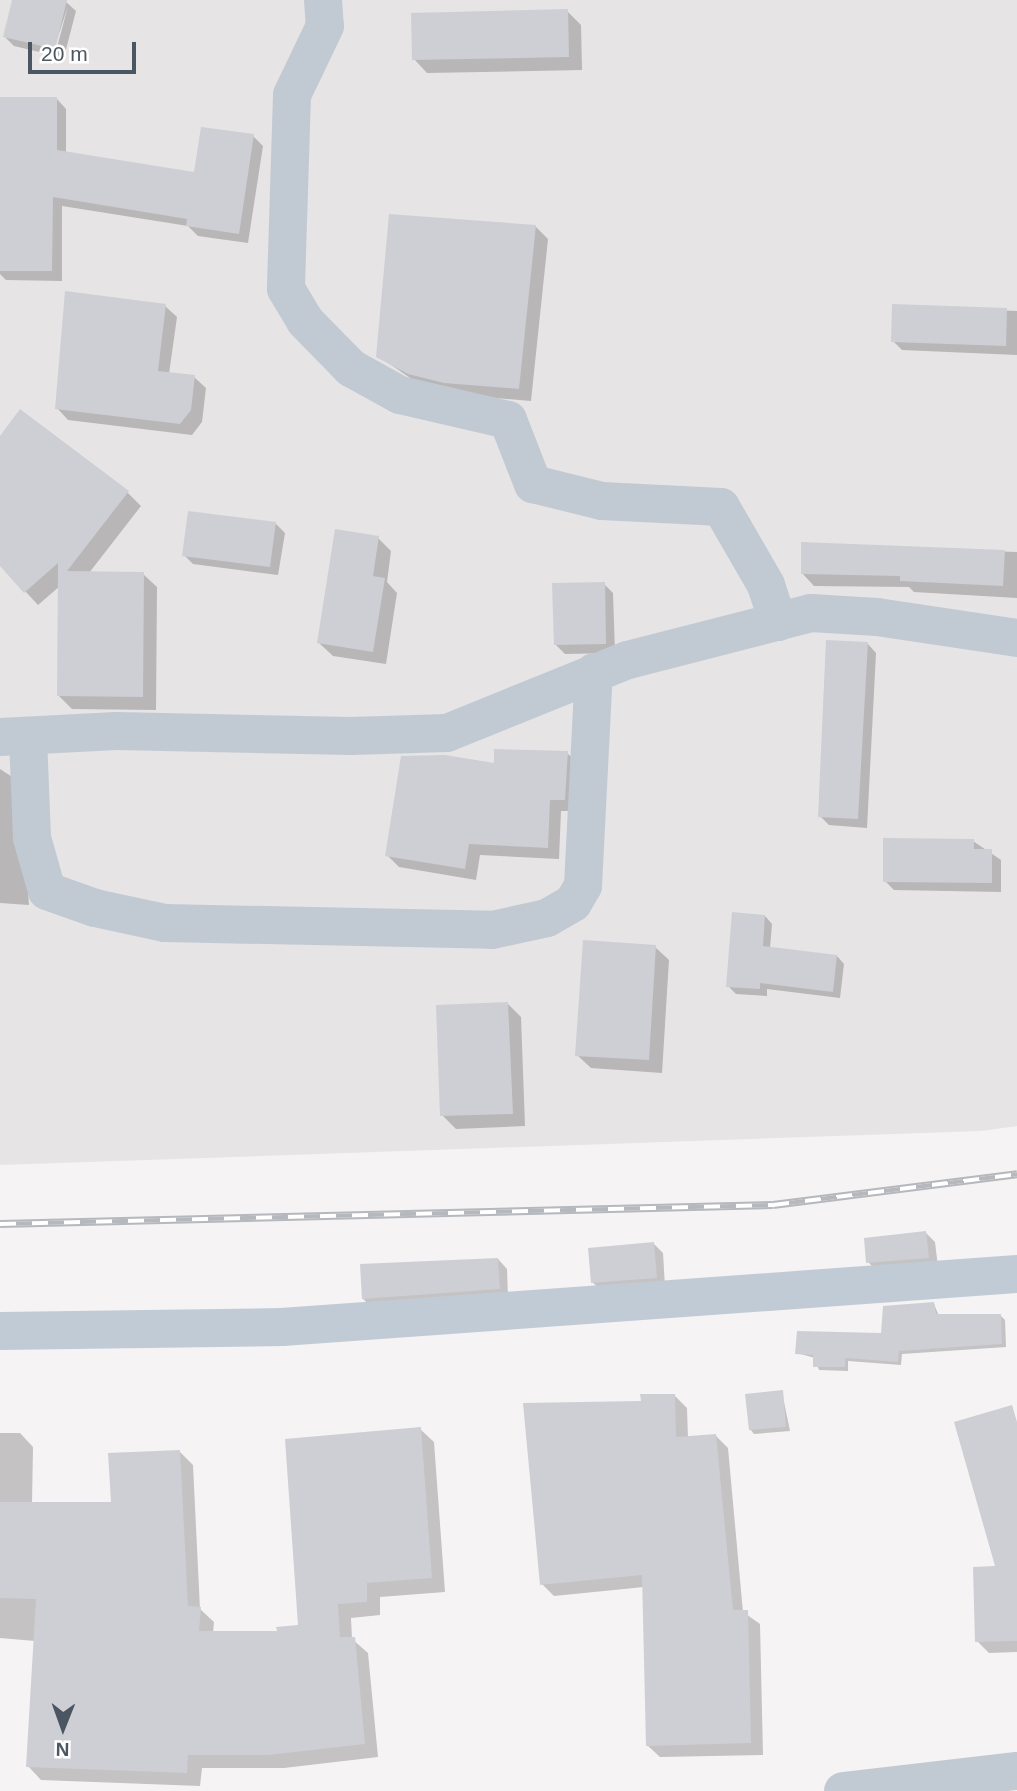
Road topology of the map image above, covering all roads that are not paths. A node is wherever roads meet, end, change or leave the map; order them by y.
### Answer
1 (323, 0) edge
2 (778, 622) junction
3 (1017, 638) edge
4 (594, 672) junction
5 (14, 738) edge
6 (1017, 1274) edge
7 (0, 1331) edge
8 (1017, 1771) edge
9 (843, 1791) edge

1 - 2 street
2 - 3 street
2 - 4 street
4 - 5 street
4 - 5 street
6 - 7 street
8 - 9 street

